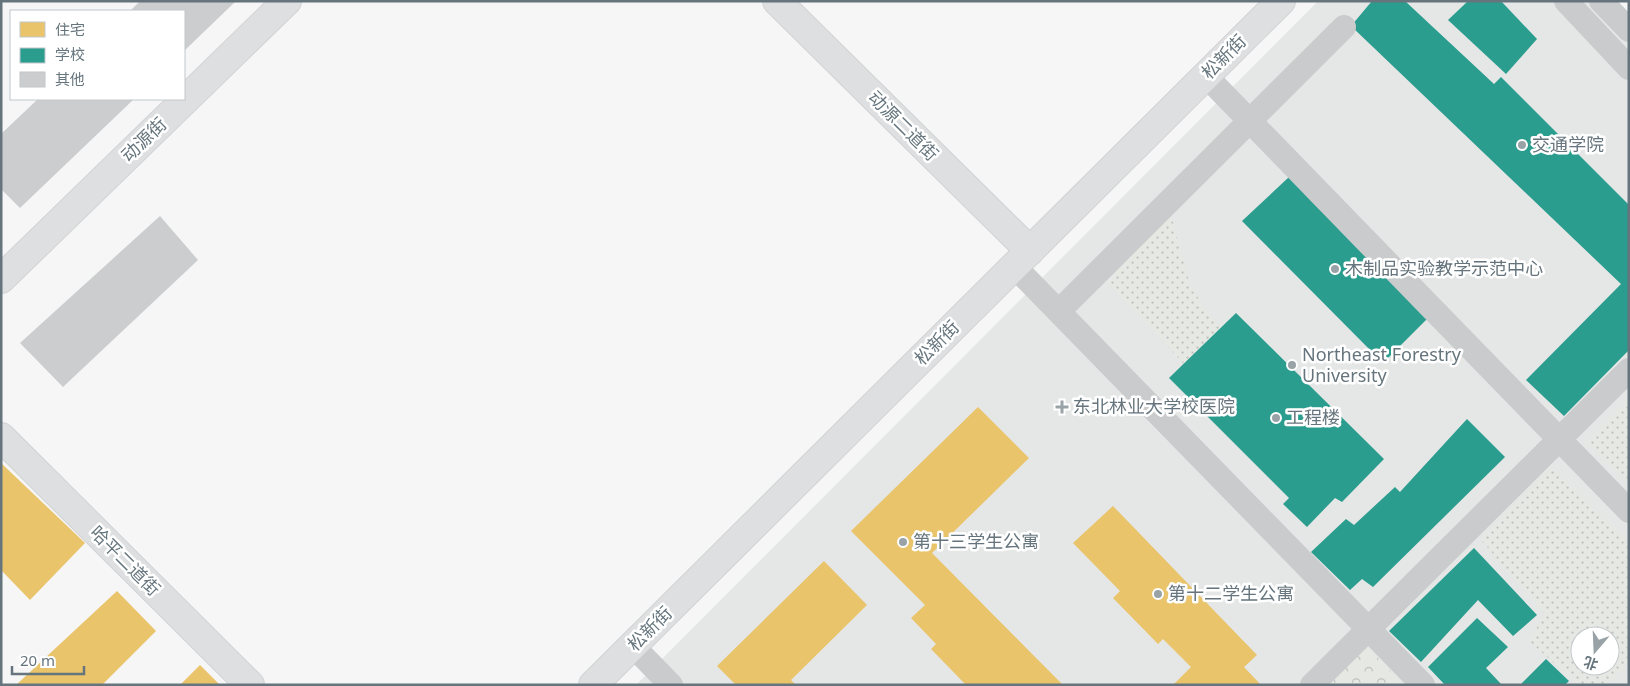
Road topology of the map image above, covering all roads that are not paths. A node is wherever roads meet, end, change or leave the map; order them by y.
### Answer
1 (287, 1) edge
2 (777, 1) edge
3 (1281, 1) edge
4 (1566, 1) edge
5 (1601, 1) edge
6 (1344, 27) dead end
7 (1629, 30) edge
8 (1629, 68) edge
9 (1206, 76) junction
10 (1250, 121) junction
11 (1022, 258) junction
12 (1, 279) edge
13 (1059, 311) junction
14 (1629, 370) edge
15 (1, 437) edge
16 (1560, 439) junction
17 (1629, 511) edge
18 (1368, 629) junction
19 (632, 646) junction
20 (250, 685) edge
21 (593, 685) edge
22 (671, 685) edge
23 (1312, 685) edge
24 (1423, 685) edge

1 - 12 street, 动源街
2 - 11 street, 动源二道街
3 - 9 street, 松新街
4 - 8 street
5 - 7 street
6 - 10 street
9 - 10 street
9 - 11 street, 松新街
10 - 13 street
10 - 16 street
11 - 13 street
11 - 19 street, 松新街
13 - 18 street
14 - 16 street
15 - 20 street, 哈平二道街
16 - 17 street
16 - 18 street
18 - 23 street
18 - 24 street
19 - 21 street, 松新街
19 - 22 street

